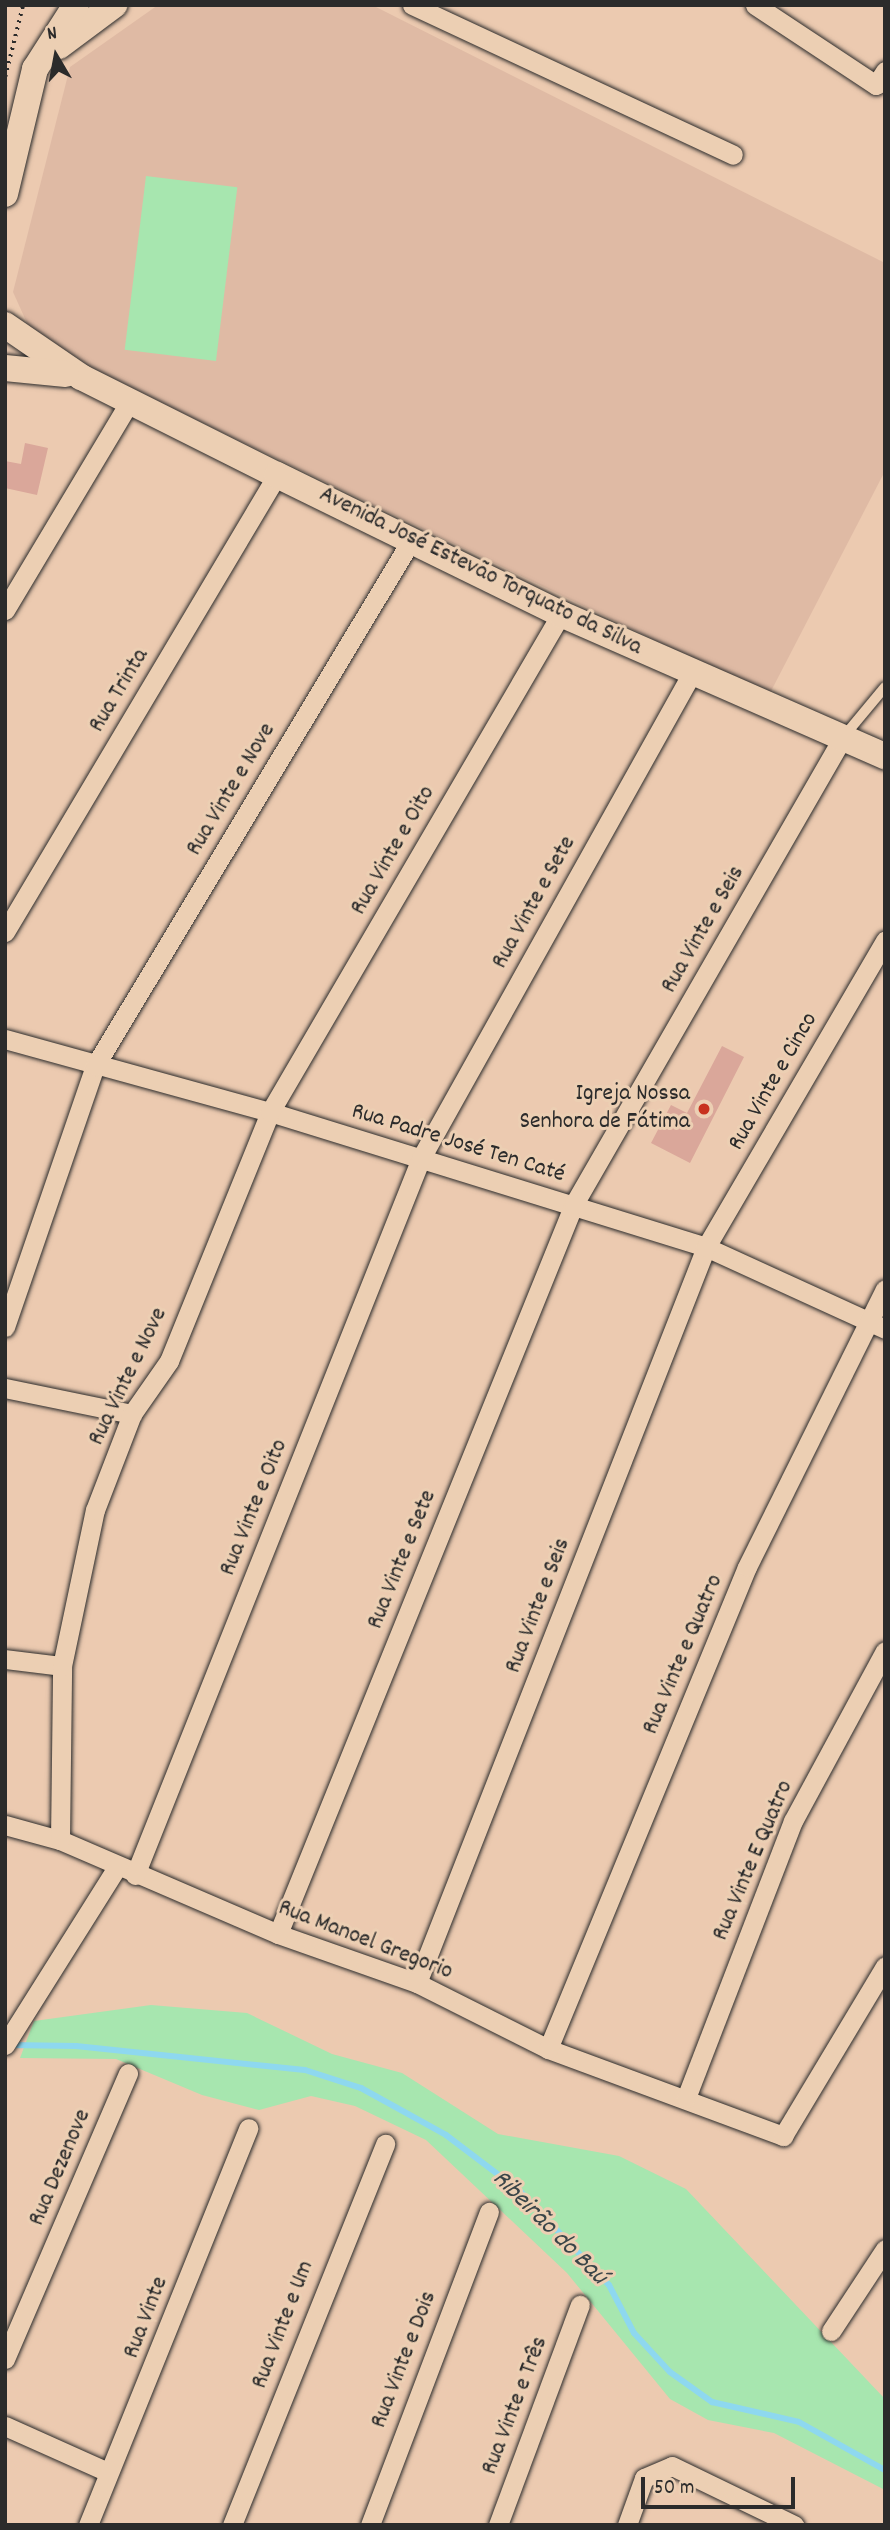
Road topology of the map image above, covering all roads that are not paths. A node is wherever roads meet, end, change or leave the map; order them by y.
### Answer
1 (76, 5) edge
2 (114, 5) edge
3 (412, 5) edge
4 (755, 5) edge
5 (35, 69) junction
6 (885, 71) edge
7 (733, 155) dead end
8 (5, 194) edge
9 (5, 325) edge
10 (5, 368) edge
11 (80, 377) junction
12 (129, 403) junction
13 (277, 475) junction
14 (412, 539) junction
15 (5, 610) edge
16 (561, 614) junction
17 (692, 673) junction
18 (885, 687) edge
19 (843, 737) junction
20 (885, 756) edge
21 (5, 932) edge
22 (885, 941) edge
23 (5, 1039) edge
24 (95, 1066) junction
25 (270, 1112) junction
26 (421, 1158) junction
27 (574, 1204) junction
28 (706, 1247) junction
29 (885, 1289) edge
30 (867, 1320) junction
31 (5, 1327) edge
32 (885, 1329) edge
33 (5, 1388) edge
34 (132, 1414) junction
35 (885, 1651) edge
36 (5, 1659) edge
37 (62, 1666) junction
38 (5, 1825) edge
39 (60, 1840) junction
40 (117, 1867) junction
41 (135, 1875) junction
42 (278, 1934) junction
43 (885, 1966) edge
44 (417, 1983) junction
45 (10, 2038) edge
46 (548, 2049) junction
47 (128, 2073) dead end
48 (686, 2098) junction
49 (248, 2128) dead end
50 (385, 2144) dead end
51 (489, 2213) dead end
52 (885, 2249) edge
53 (580, 2305) dead end
54 (831, 2331) dead end
55 (5, 2359) edge
56 (5, 2426) edge
57 (108, 2472) junction
58 (88, 2525) edge
59 (232, 2525) edge
60 (370, 2525) edge
61 (498, 2525) edge
62 (626, 2525) edge
63 (794, 2525) edge

1 - 5 main road
2 - 5 main road
3 - 7 street
4 - 6 street
5 - 8 main road
9 - 11 main road, Avenida José Estevão Torquato da Silva
10 - 11 main road, Avenida José Estevão Torquato da Silva
11 - 12 main road, Avenida José Estevão Torquato da Silva
12 - 13 main road, Avenida José Estevão Torquato da Silva
12 - 15 street
13 - 14 main road, Avenida José Estevão Torquato da Silva
13 - 21 street, Rua Trinta
14 - 16 main road, Avenida José Estevão Torquato da Silva
14 - 24 street, Rua Vinte e Nove
16 - 17 main road, Avenida José Estevão Torquato da Silva
16 - 25 street, Rua Vinte e Oito
17 - 19 main road, Avenida José Estevão Torquato da Silva
17 - 26 street, Rua Vinte e Sete
18 - 19 lane, Rua Vinte e Seis
19 - 20 main road, Avenida José Estevão Torquato da Silva
19 - 27 street, Rua Vinte e Seis
22 - 28 street, Rua Vinte e Cinco
23 - 24 street, Rua Padre José Ten Caté
24 - 25 street, Rua Padre José Ten Caté
24 - 31 street
25 - 26 street, Rua Padre José Ten Caté
25 - 34 street, Rua Vinte e Nove
26 - 27 street, Rua Padre José Ten Caté
26 - 41 street, Rua Vinte e Oito
27 - 28 street, Rua Padre José Ten Caté
27 - 42 street, Rua Vinte e Sete
28 - 30 street, Rua Padre José Ten Caté
28 - 44 street, Rua Vinte e Seis
29 - 30 street, Rua Vinte e Quatro
30 - 32 street, Rua Padre José Ten Caté
30 - 46 street, Rua Vinte e Quatro
33 - 34 street
34 - 37 street, Rua Vinte e Nove
35 - 48 street, Rua Vinte E Quatro
36 - 37 street
37 - 39 street, Rua Vinte e Nove
38 - 39 street, Rua Manoel Gregorio
39 - 40 street, Rua Manoel Gregorio
40 - 41 street, Rua Manoel Gregorio
40 - 45 street
41 - 42 street, Rua Manoel Gregorio
42 - 44 street, Rua Manoel Gregorio
43 - 48 street, Rua Manoel Gregorio
44 - 46 street, Rua Manoel Gregorio
46 - 48 street, Rua Manoel Gregorio
47 - 55 street, Rua Dezenove
49 - 57 street, Rua Vinte
50 - 59 street, Rua Vinte e Um
51 - 60 street, Rua Vinte e Dois
52 - 54 street
53 - 61 street, Rua Vinte e Três
56 - 57 street
57 - 58 street, Rua Vinte
62 - 63 street

